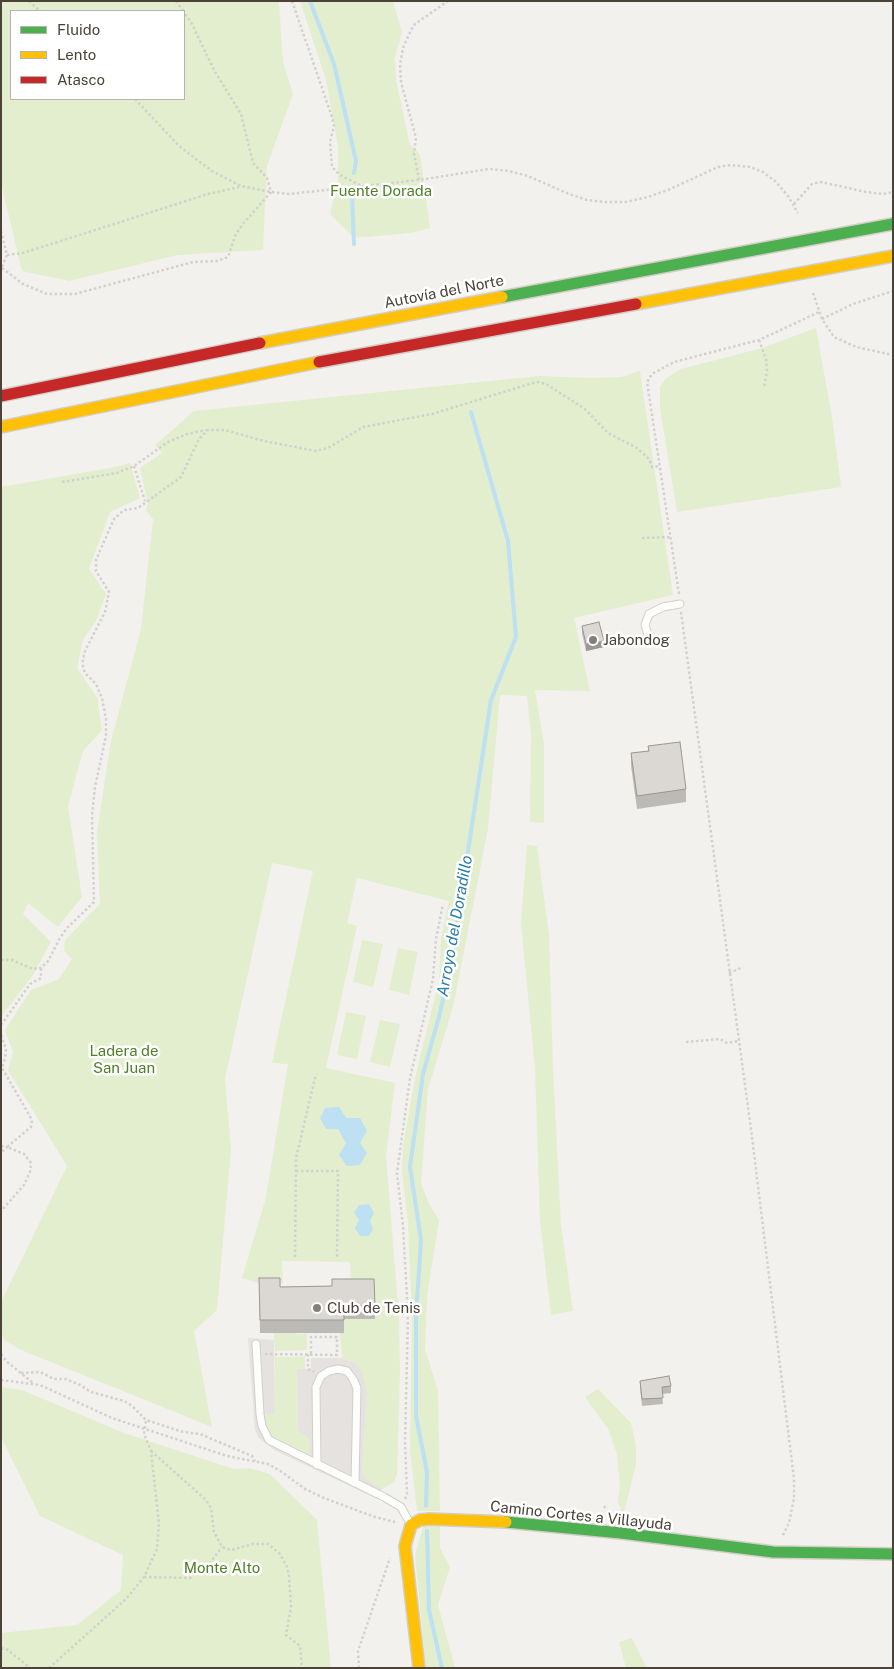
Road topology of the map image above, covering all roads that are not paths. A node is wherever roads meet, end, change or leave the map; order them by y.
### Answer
1 (893, 224) edge
2 (893, 256) edge
3 (1, 396) edge
4 (1, 428) edge
5 (680, 604) road end
6 (649, 638) dead end
7 (256, 1344) dead end
8 (317, 1465) junction
9 (355, 1483) junction
10 (410, 1524) junction
11 (893, 1554) edge
12 (419, 1668) edge

1 - 3 main road, Autovía del Norte
2 - 4 main road
5 - 6 lane
7 - 8 lane
8 - 9 lane
8 - 9 lane
9 - 10 lane
10 - 11 main road, Camino Cortes a Villayuda
10 - 12 main road

